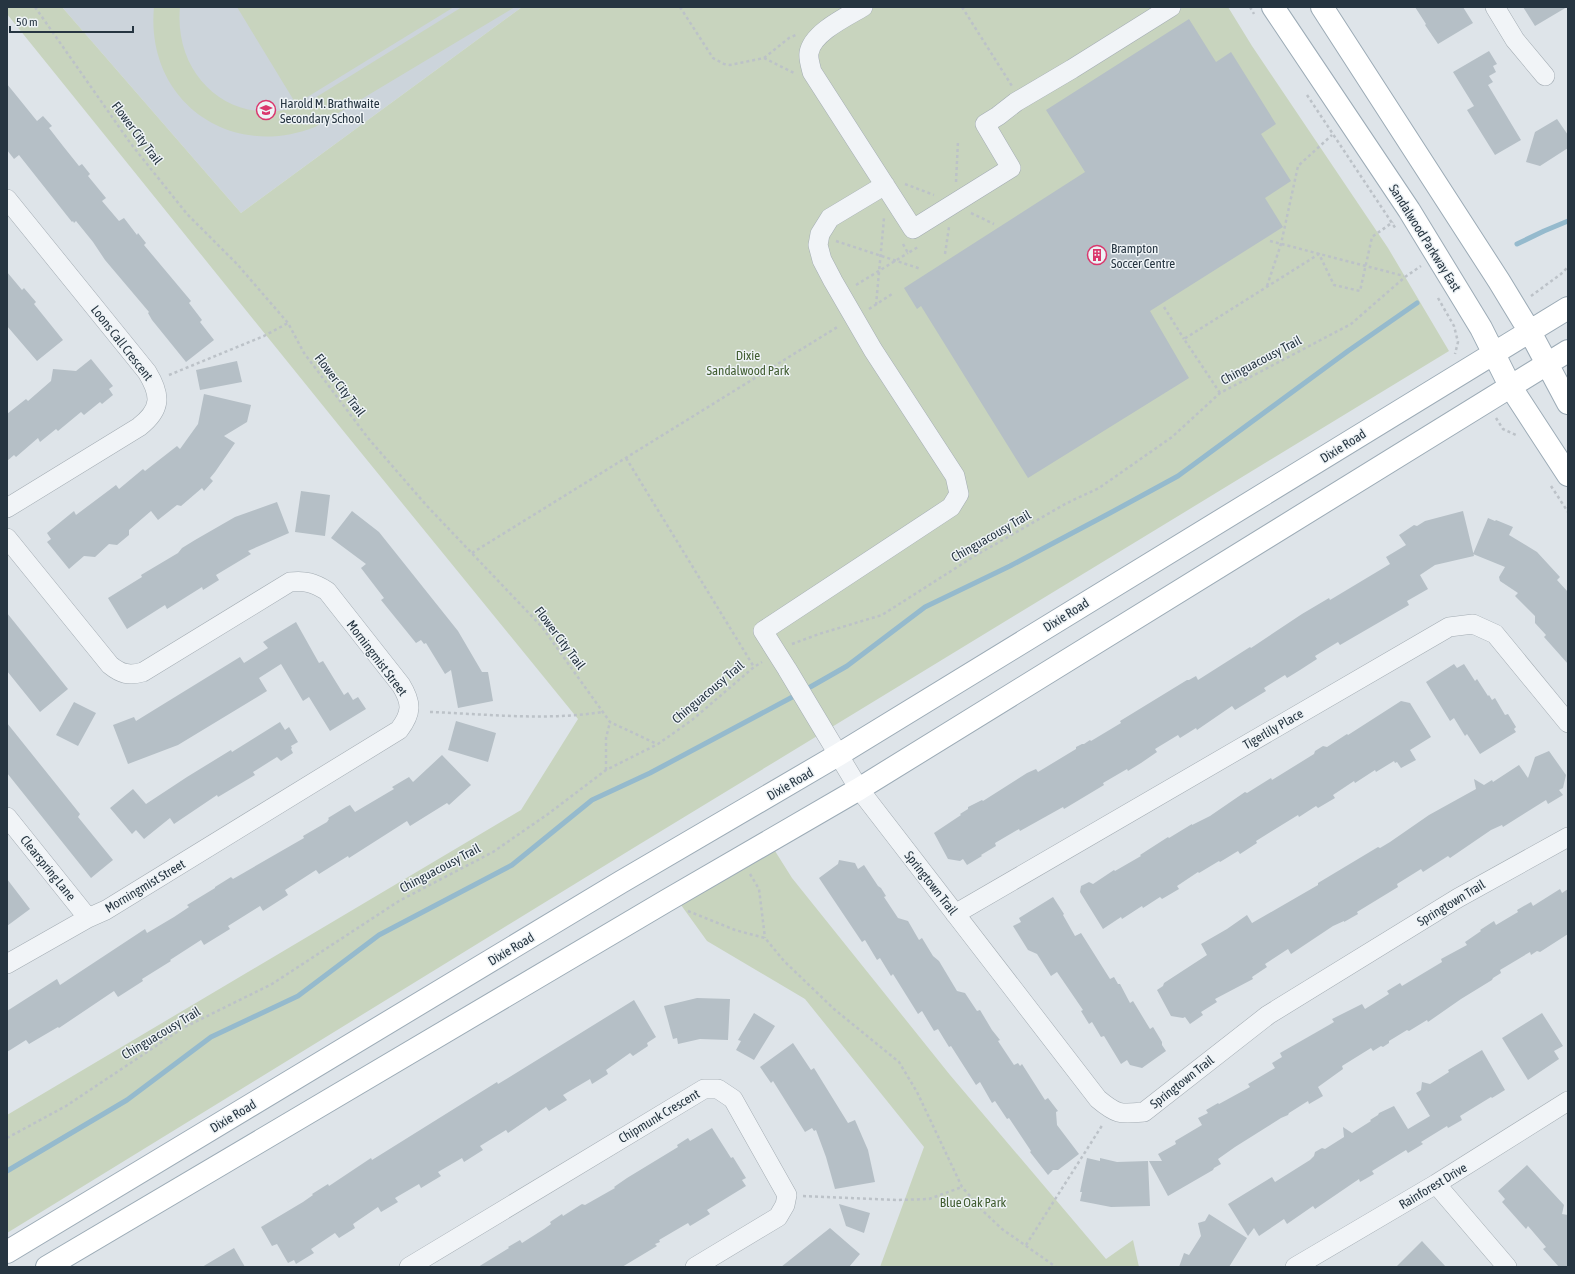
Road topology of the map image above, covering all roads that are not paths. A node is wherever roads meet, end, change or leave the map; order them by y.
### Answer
1 (863, 7) edge
2 (1171, 7) edge
3 (1322, 7) edge
4 (1495, 7) edge
5 (1264, 11) edge
6 (1545, 76) dead end
7 (885, 185) junction
8 (7, 199) edge
9 (1568, 308) edge
10 (1530, 332) junction
11 (1568, 351) edge
12 (1493, 354) junction
13 (1546, 364) junction
14 (1510, 386) junction
15 (1568, 403) edge
16 (1559, 480) edge
17 (7, 508) edge
18 (7, 538) edge
19 (1568, 723) edge
20 (838, 755) junction
21 (859, 789) junction
22 (7, 817) edge
23 (1568, 837) edge
24 (955, 914) junction
25 (88, 918) junction
26 (7, 964) edge
27 (1568, 1101) edge
28 (1436, 1184) junction
29 (7, 1252) edge
30 (47, 1267) edge
31 (409, 1267) edge
32 (695, 1267) edge
33 (1296, 1267) edge
34 (1507, 1267) edge

1 - 7 street
2 - 7 street
3 - 10 main road
4 - 6 street
5 - 12 main road, Sandalwood Parkway East
7 - 20 street, Springtown Trail
8 - 17 street, Loons Call Crescent
9 - 10 main road, Dixie Road
10 - 12 main road, Dixie Road
10 - 13 main road
11 - 13 main road
12 - 14 main road, Sandalwood Parkway East
12 - 20 main road, Dixie Road
13 - 14 main road
13 - 15 main road
14 - 16 main road, Sandalwood Parkway East
14 - 21 main road
18 - 25 street, Morningmist Street
19 - 24 street, Tigerlily Place
20 - 21 street, Springtown Trail
20 - 29 main road, Dixie Road
21 - 24 street, Springtown Trail
21 - 30 main road
22 - 25 street, Clearspring Lane
23 - 24 street, Springtown Trail
25 - 26 street, Morningmist Street
27 - 28 street, Rainforest Drive
28 - 33 street, Rainforest Drive
28 - 34 street
31 - 32 street, Chipmunk Crescent

